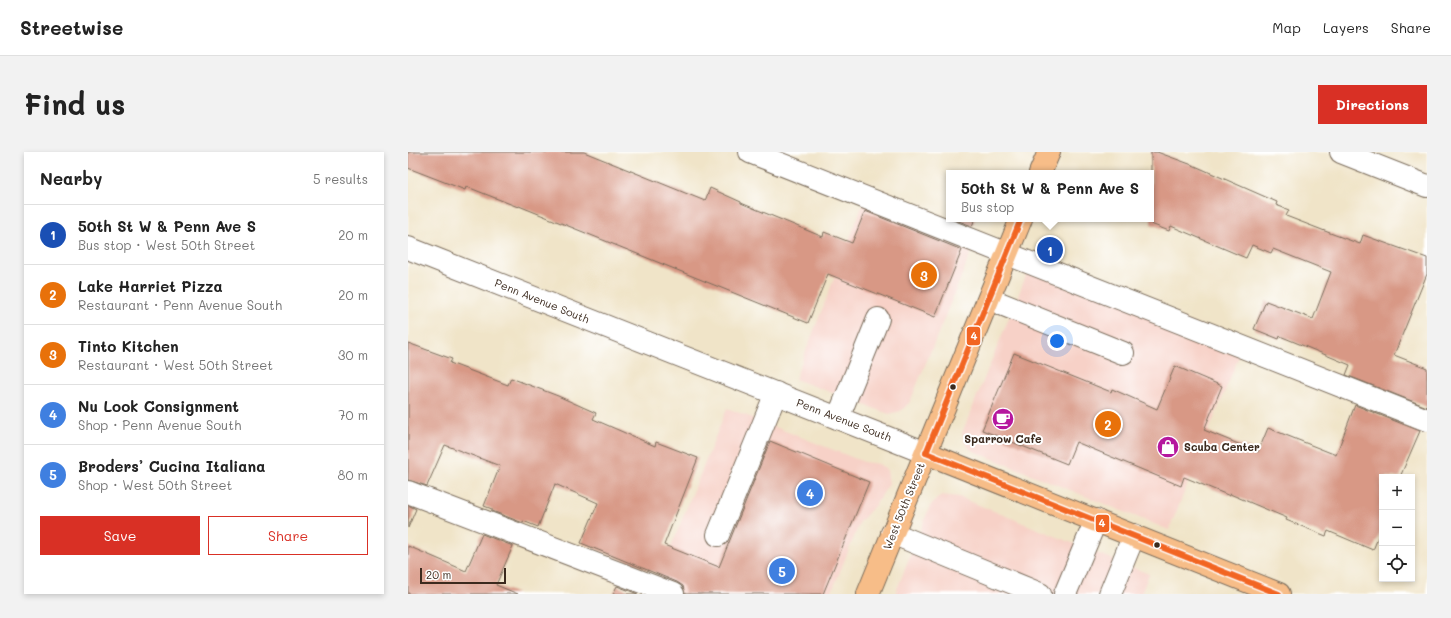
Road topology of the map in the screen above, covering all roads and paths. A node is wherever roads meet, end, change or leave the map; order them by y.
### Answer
1 (750, 152) edge
2 (1049, 152) edge
3 (1341, 152) edge
4 (1041, 170) edge
5 (1427, 186) edge
6 (1020, 222) edge
7 (408, 248) edge
8 (1008, 253) junction
9 (989, 299) junction
10 (878, 319) dead end
11 (1123, 353) dead end
12 (776, 393) junction
13 (838, 418) junction
14 (1427, 420) edge
15 (926, 452) junction
16 (408, 492) edge
17 (1096, 520) junction
18 (892, 533) junction
19 (718, 535) dead end
20 (1134, 535) junction
21 (673, 594) edge
22 (868, 594) edge
23 (1040, 594) edge
24 (1065, 594) edge
25 (1110, 594) edge
26 (1279, 594) edge

1 - 8 street
2 - 4 main road
3 - 5 street
6 - 8 main road, West 50th Street
7 - 12 street, Penn Avenue South
8 - 9 main road, West 50th Street
8 - 14 street
9 - 11 street
9 - 15 main road, West 50th Street
10 - 13 street
12 - 13 street, Penn Avenue South
12 - 19 street
13 - 15 street, Penn Avenue South
15 - 17 main road, Penn Avenue South
15 - 18 main road, West 50th Street
16 - 21 street
17 - 20 main road, Penn Avenue South
17 - 24 street
18 - 22 main road, West 50th Street
18 - 23 street
20 - 25 street
20 - 26 main road, Penn Avenue South

